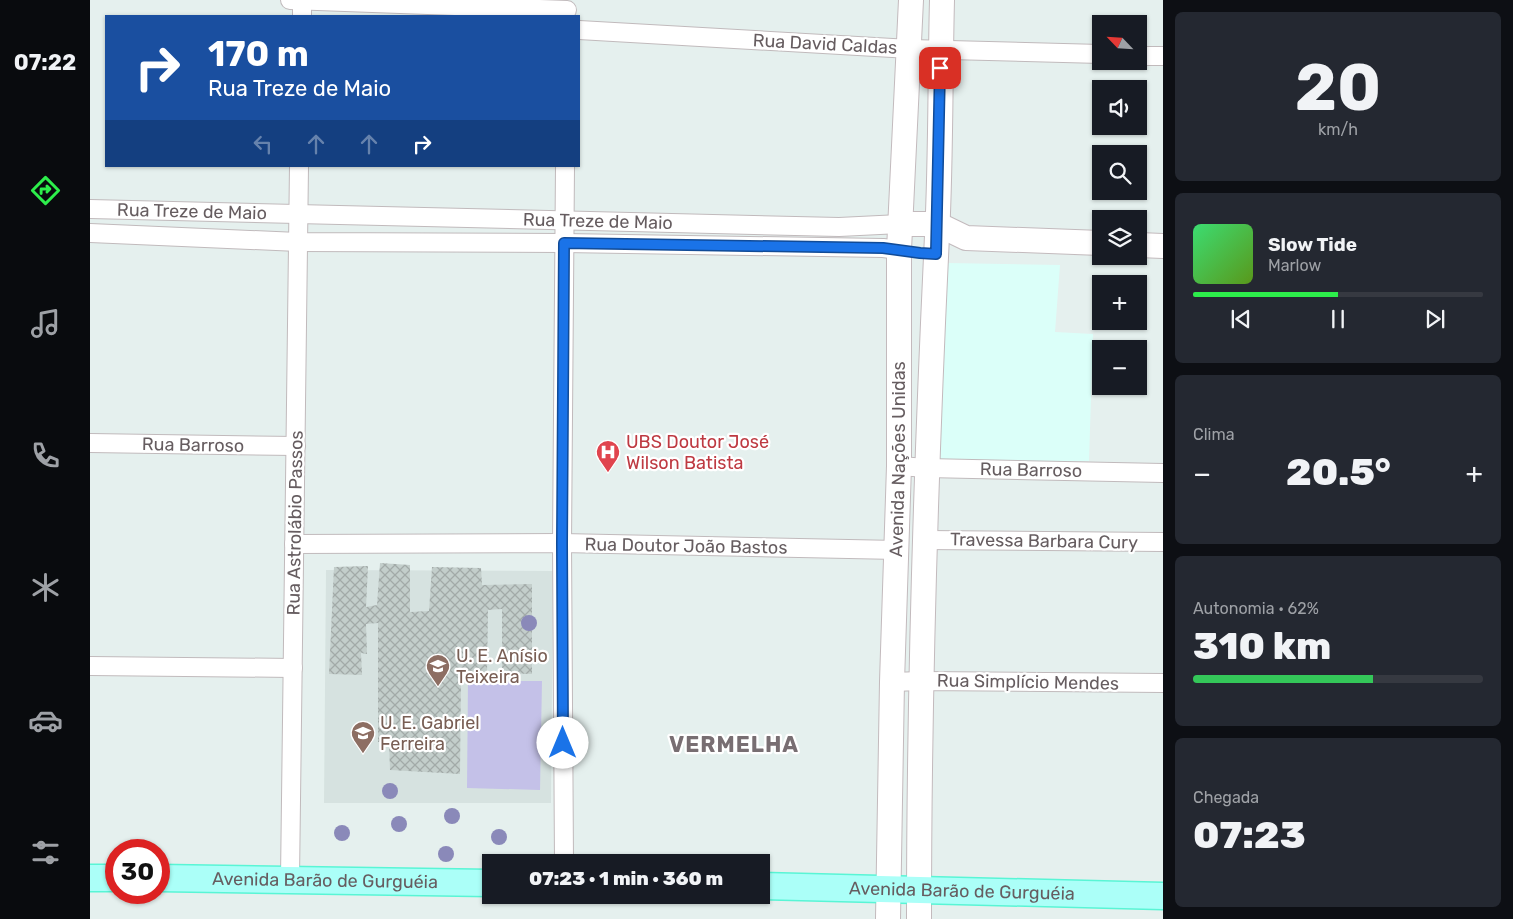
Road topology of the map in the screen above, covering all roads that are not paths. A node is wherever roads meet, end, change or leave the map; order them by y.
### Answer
1 (290, 0) edge
2 (302, 0) edge
3 (911, 0) edge
4 (942, 0) edge
5 (567, 9) edge
6 (302, 15) edge
7 (580, 30) edge
8 (910, 49) junction
9 (941, 49) junction
10 (1092, 54) edge
11 (1148, 56) edge
12 (1163, 56) edge
13 (300, 167) edge
14 (565, 167) edge
15 (90, 209) edge
16 (299, 213) junction
17 (564, 219) junction
18 (900, 224) junction
19 (937, 224) junction
20 (90, 233) edge
21 (966, 238) junction
22 (298, 242) junction
23 (564, 243) junction
24 (1092, 243) edge
25 (1147, 245) edge
26 (1163, 246) edge
27 (899, 250) junction
28 (936, 254) junction
29 (90, 444) edge
30 (296, 446) junction
31 (899, 466) junction
32 (927, 468) junction
33 (1163, 473) edge
34 (925, 540) junction
35 (1163, 542) edge
36 (294, 544) junction
37 (562, 544) junction
38 (898, 550) junction
39 (90, 666) edge
40 (293, 668) junction
41 (921, 681) junction
42 (892, 682) junction
43 (1163, 683) edge
44 (564, 854) edge
45 (90, 878) edge
46 (105, 878) edge
47 (170, 878) edge
48 (290, 879) junction
49 (482, 883) edge
50 (770, 886) edge
51 (887, 890) junction
52 (919, 890) junction
53 (1163, 896) edge
54 (888, 919) edge
55 (919, 919) edge

1 - 2 street
2 - 5 street
2 - 6 street
3 - 8 street, Avenida Nações Unidas
4 - 9 street, Avenida Nações Unidas
7 - 8 street, Rua David Caldas
8 - 9 street, Rua David Caldas
8 - 18 street, Avenida Nações Unidas
9 - 10 street, Rua David Caldas
9 - 19 street, Avenida Nações Unidas
11 - 12 street
13 - 16 street, Rua Astrolábio Passos
14 - 17 street
15 - 16 street, Rua Treze de Maio
16 - 17 street, Rua Treze de Maio
16 - 22 street, Rua Astrolábio Passos
17 - 18 street, Rua Treze de Maio
17 - 23 street
18 - 19 street, Rua Treze de Maio
18 - 27 street, Avenida Nações Unidas
19 - 21 street, Rua Treze de Maio
19 - 28 street, Avenida Nações Unidas
20 - 22 street, Rua Treze de Maio
21 - 24 street, Rua Treze de Maio
21 - 28 street
22 - 23 street, Rua Treze de Maio
22 - 30 street, Rua Astrolábio Passos
23 - 27 street, Rua Treze de Maio
23 - 37 street
25 - 26 street
27 - 28 street, Rua Treze de Maio
27 - 31 street, Avenida Nações Unidas
28 - 32 street, Avenida Nações Unidas
29 - 30 street, Rua Barroso
30 - 36 street, Rua Astrolábio Passos
31 - 32 street, Rua Barroso
31 - 38 street, Avenida Nações Unidas
32 - 33 street, Rua Barroso
32 - 34 street, Avenida Nações Unidas
34 - 35 street, Travessa Barbara Cury
34 - 41 street, Avenida Nações Unidas
36 - 37 street, Rua Doutor João Bastos
36 - 40 street, Rua Astrolábio Passos
37 - 38 street, Rua Doutor João Bastos
37 - 44 street
38 - 42 street, Avenida Nações Unidas
39 - 40 street
40 - 48 street, Rua Astrolábio Passos
41 - 42 street, Rua Simplício Mendes
41 - 43 street, Rua Simplício Mendes
41 - 52 street, Avenida Nações Unidas
42 - 51 street, Avenida Nações Unidas
45 - 46 main road
47 - 48 main road, Avenida Barão de Gurguéia
48 - 49 main road, Avenida Barão de Gurguéia
50 - 51 main road, Avenida Barão de Gurguéia
51 - 52 main road, Avenida Barão de Gurguéia
51 - 54 street, Avenida Nações Unidas
52 - 53 main road, Avenida Barão de Gurguéia
52 - 55 street, Avenida Nações Unidas

